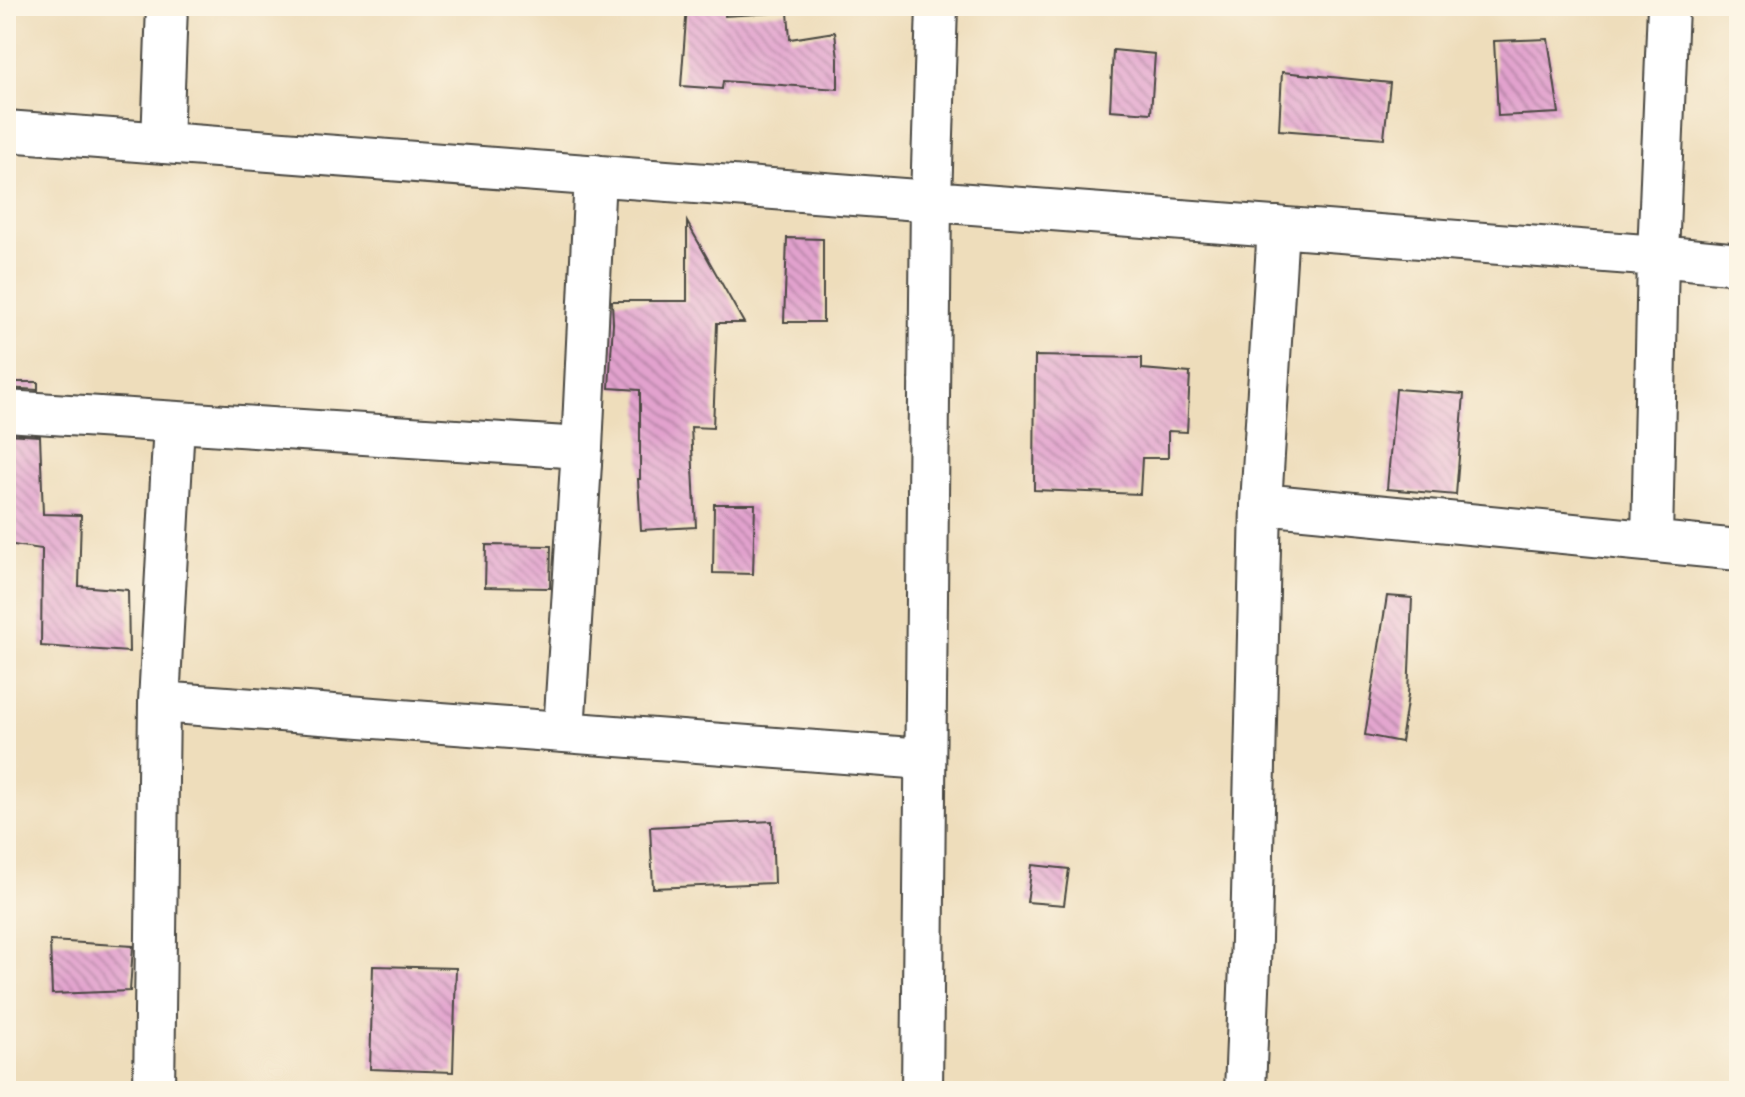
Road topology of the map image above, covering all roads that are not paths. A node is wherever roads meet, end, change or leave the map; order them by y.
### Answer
1 (167, 6) edge
2 (937, 6) edge
3 (1668, 6) edge
4 (6, 131) edge
5 (162, 143) junction
6 (595, 175) junction
7 (931, 200) junction
8 (1278, 227) junction
9 (1658, 256) junction
10 (1739, 264) edge
11 (6, 411) edge
12 (174, 423) junction
13 (582, 448) junction
14 (1261, 504) junction
15 (1652, 540) junction
16 (1739, 550) edge
17 (159, 702) junction
18 (564, 731) junction
19 (925, 759) junction
20 (154, 1091) edge
21 (922, 1091) edge
22 (1245, 1091) edge

1 - 5 street
2 - 7 street
3 - 9 street
4 - 5 street
5 - 6 street
6 - 7 street
6 - 13 street
7 - 8 street
7 - 19 street
8 - 9 street
8 - 14 street
9 - 10 street
9 - 15 street
11 - 12 street
12 - 13 street
12 - 17 street
13 - 18 street
14 - 15 street
14 - 22 street
15 - 16 street
17 - 18 street
17 - 20 street
18 - 19 street
19 - 21 street

